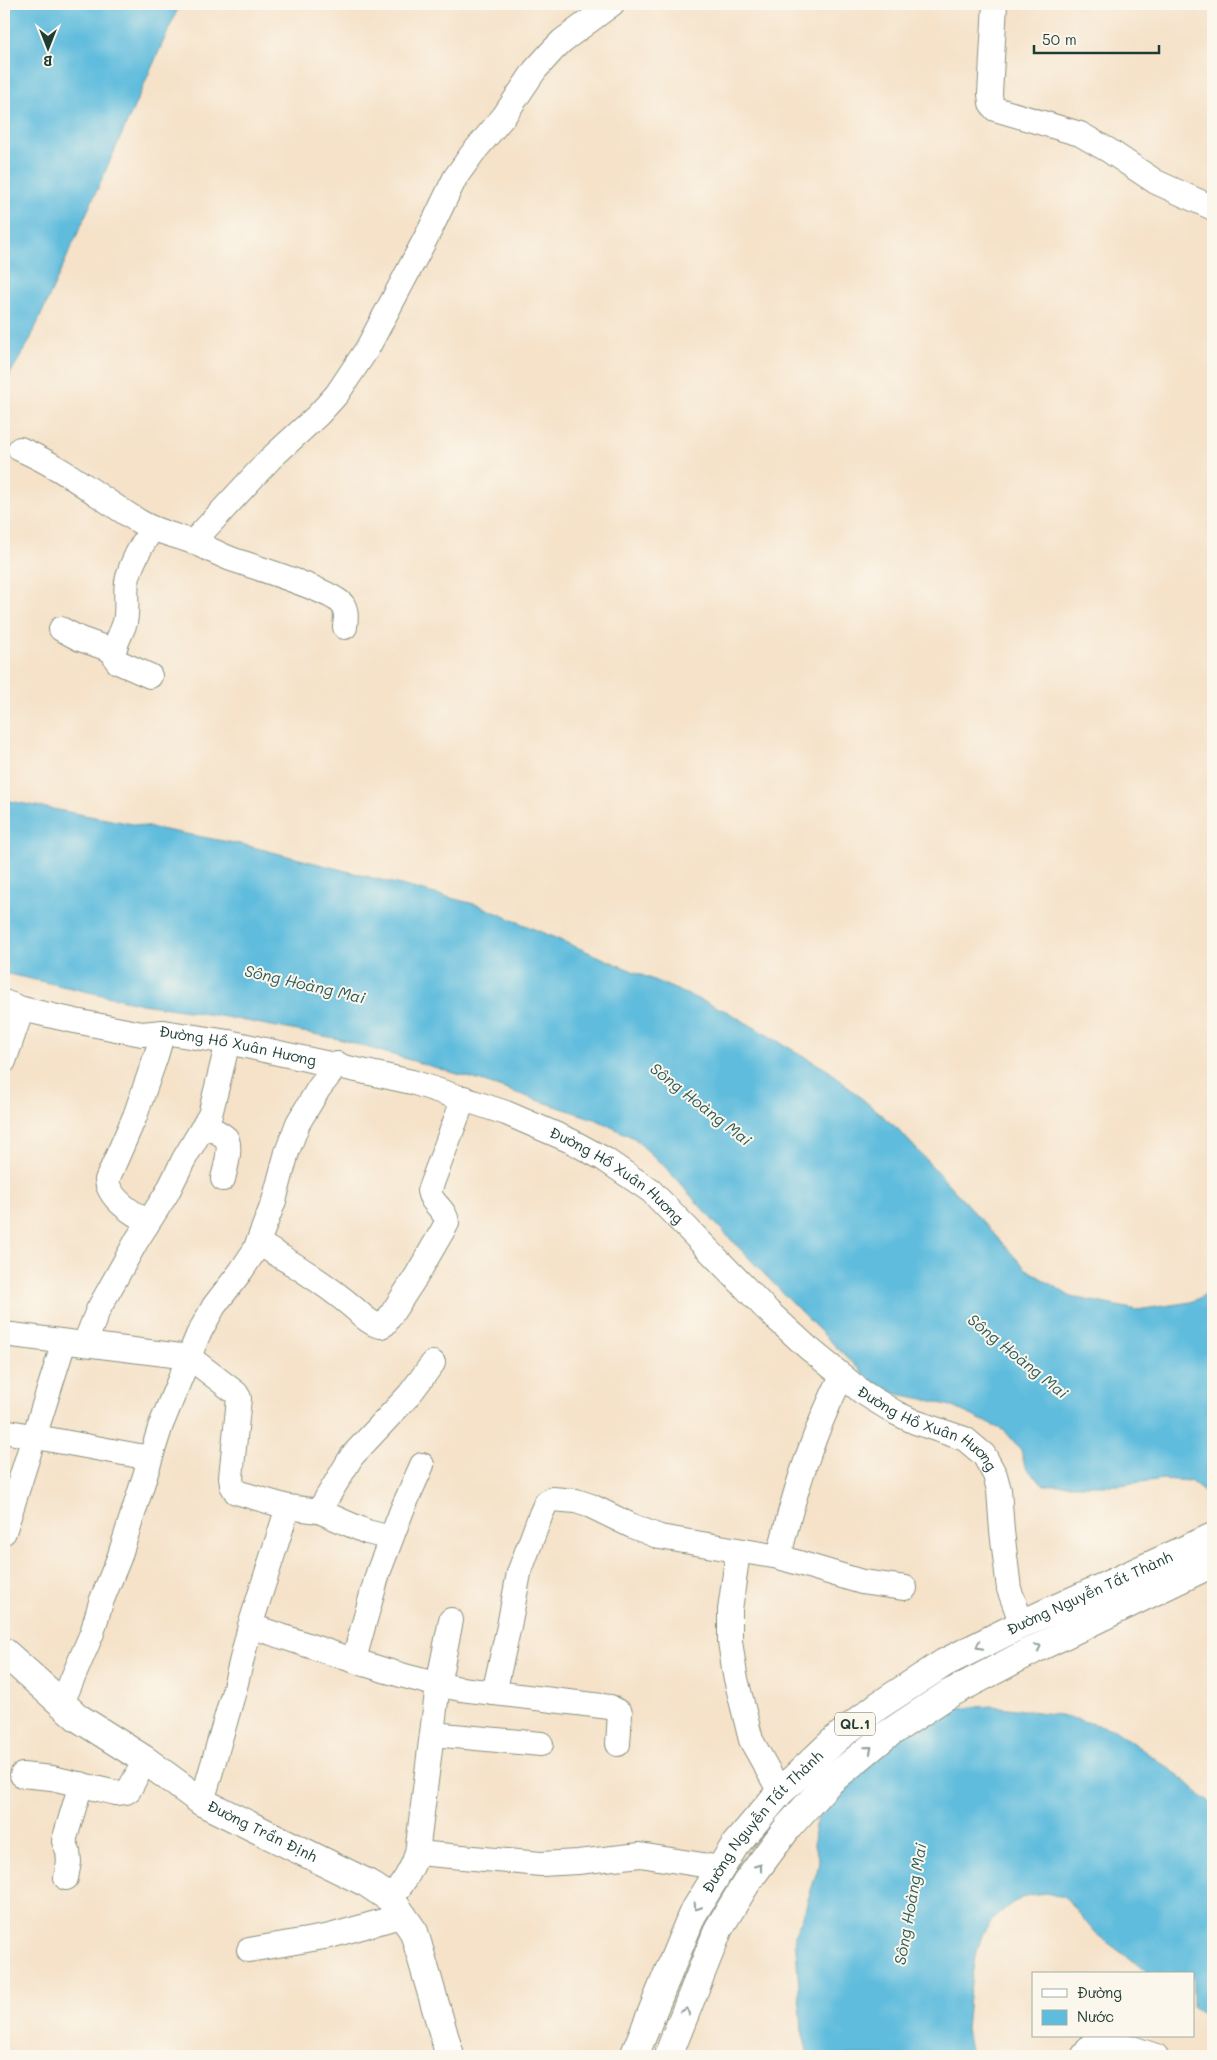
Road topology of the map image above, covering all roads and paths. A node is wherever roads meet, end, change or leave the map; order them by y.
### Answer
1 (612, 4) edge
2 (995, 4) edge
3 (1213, 208) edge
4 (20, 449) dead end
5 (152, 529) junction
6 (192, 542) junction
7 (346, 627) dead end
8 (61, 629) dead end
9 (114, 651) junction
10 (150, 676) dead end
11 (13, 1005) edge
12 (163, 1032) junction
13 (228, 1042) junction
14 (4, 1061) edge
15 (338, 1064) junction
16 (464, 1098) junction
17 (205, 1125) junction
18 (223, 1179) dead end
19 (148, 1222) junction
20 (258, 1243) junction
21 (4, 1334) edge
22 (74, 1342) junction
23 (188, 1357) junction
24 (434, 1363) dead end
25 (842, 1376) junction
26 (4, 1431) edge
27 (34, 1436) junction
28 (150, 1458) junction
29 (422, 1465) dead end
30 (288, 1507) junction
31 (319, 1511) junction
32 (4, 1532) edge
33 (1213, 1537) edge
34 (391, 1538) junction
35 (738, 1551) junction
36 (779, 1557) junction
37 (1213, 1562) edge
38 (905, 1588) dead end
39 (451, 1620) dead end
40 (1022, 1624) junction
41 (250, 1626) junction
42 (4, 1652) edge
43 (354, 1659) junction
44 (438, 1685) junction
45 (494, 1693) junction
46 (62, 1703) junction
47 (433, 1734) junction
48 (541, 1744) dead end
49 (618, 1744) dead end
50 (145, 1760) junction
51 (22, 1775) dead end
52 (81, 1784) junction
53 (780, 1792) junction
54 (202, 1802) junction
55 (417, 1853) junction
56 (721, 1868) junction
57 (66, 1878) dead end
58 (397, 1907) junction
59 (249, 1950) dead end
60 (450, 2056) edge
61 (634, 2056) edge
62 (668, 2056) edge
63 (1083, 2056) edge
64 (1156, 2056) edge

1 - 6 street
2 - 3 street
4 - 5 street
5 - 6 street
5 - 9 street
6 - 7 street
8 - 9 street
9 - 10 street
11 - 12 street, Đường Hồ Xuân Hương
11 - 14 street
12 - 13 street, Đường Hồ Xuân Hương
12 - 19 street
13 - 15 street, Đường Hồ Xuân Hương
13 - 17 street
15 - 16 street, Đường Hồ Xuân Hương
15 - 20 street
16 - 20 street
16 - 25 street, Đường Hồ Xuân Hương
17 - 18 street
17 - 19 street
19 - 22 street
20 - 23 street
21 - 22 street
22 - 23 street
22 - 27 street
23 - 28 street
23 - 30 street
24 - 31 street
25 - 36 street
25 - 40 street, Đường Hồ Xuân Hương
26 - 27 street
27 - 28 street
27 - 32 street
28 - 46 street
29 - 34 street
30 - 31 street
30 - 41 street
31 - 34 street
33 - 40 main road, Đường Nguyễn Tất Thành / QL.1
34 - 43 street
35 - 36 street
35 - 45 street
35 - 53 street
36 - 38 street
62 -> 37 main road, Đường Nguyễn Tất Thành / QL.1
39 - 44 street
40 -> 53 main road, Đường Nguyễn Tất Thành / QL.1
41 - 43 street
41 - 54 street
42 - 46 main road, Đường Trần Định
43 - 44 street
44 - 45 street
44 - 47 street
45 - 49 street
46 - 50 main road, Đường Trần Định
47 - 48 street
47 - 55 street
50 - 52 street
50 - 54 main road, Đường Trần Định
51 - 52 street
52 - 57 street
53 - 56 main road, Đường Nguyễn Tất Thành / QL.1
54 - 58 main road, Đường Trần Định
55 - 56 street
55 - 58 street
56 -> 61 main road, Đường Nguyễn Tất Thành / QL.1
58 - 59 street
58 - 60 main road
63 - 64 street

